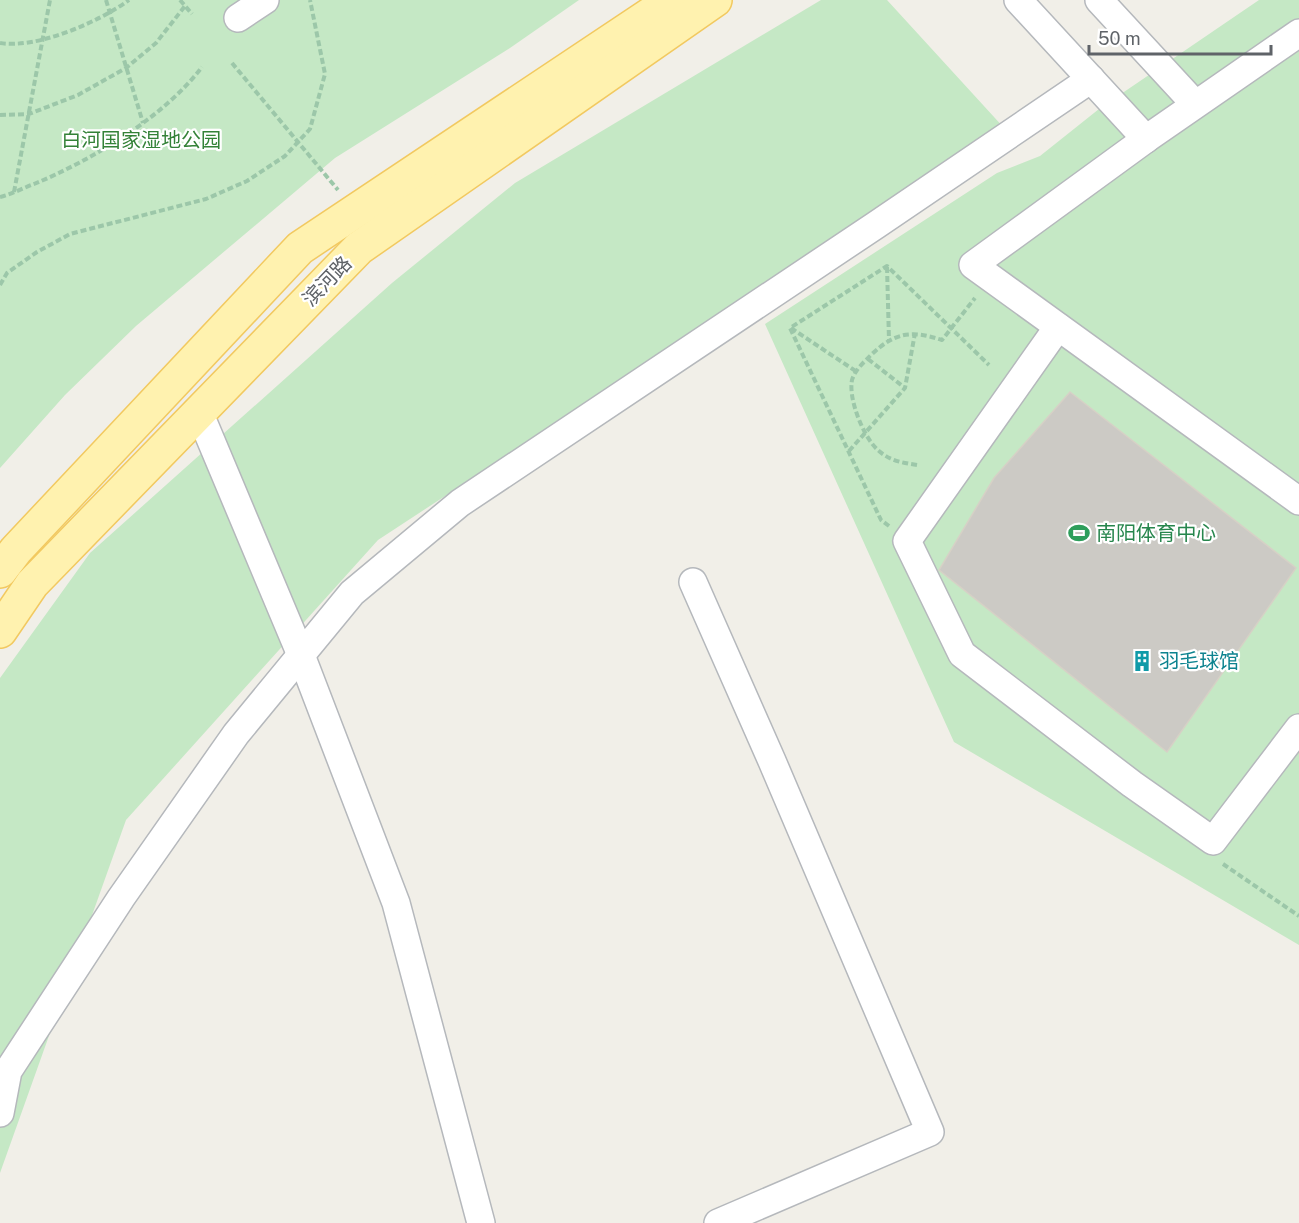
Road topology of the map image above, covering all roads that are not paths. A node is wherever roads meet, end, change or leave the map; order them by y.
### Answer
1 (265, 0) edge
2 (672, 0) edge
3 (716, 0) edge
4 (1018, 0) edge
5 (1099, 0) edge
6 (238, 18) dead end
7 (1299, 33) edge
8 (1091, 79) junction
9 (1195, 104) junction
10 (1146, 139) junction
11 (1058, 327) junction
12 (199, 412) junction
13 (1299, 501) edge
14 (0, 571) edge
15 (693, 582) dead end
16 (0, 631) edge
17 (301, 655) junction
18 (1299, 728) edge
19 (4, 1069) edge
20 (0, 1113) edge
21 (481, 1223) edge
22 (718, 1223) edge

1 - 6 street
2 - 14 main road, 滨河路
3 - 12 main road, 滨河路
4 - 8 street
5 - 9 street
7 - 9 street
8 - 10 street
8 - 17 street
9 - 10 street
10 - 11 street
11 - 13 street
11 - 18 street
12 - 16 main road, 滨河路
12 - 17 street
15 - 22 street
17 - 19 street
17 - 21 street
19 - 20 street

